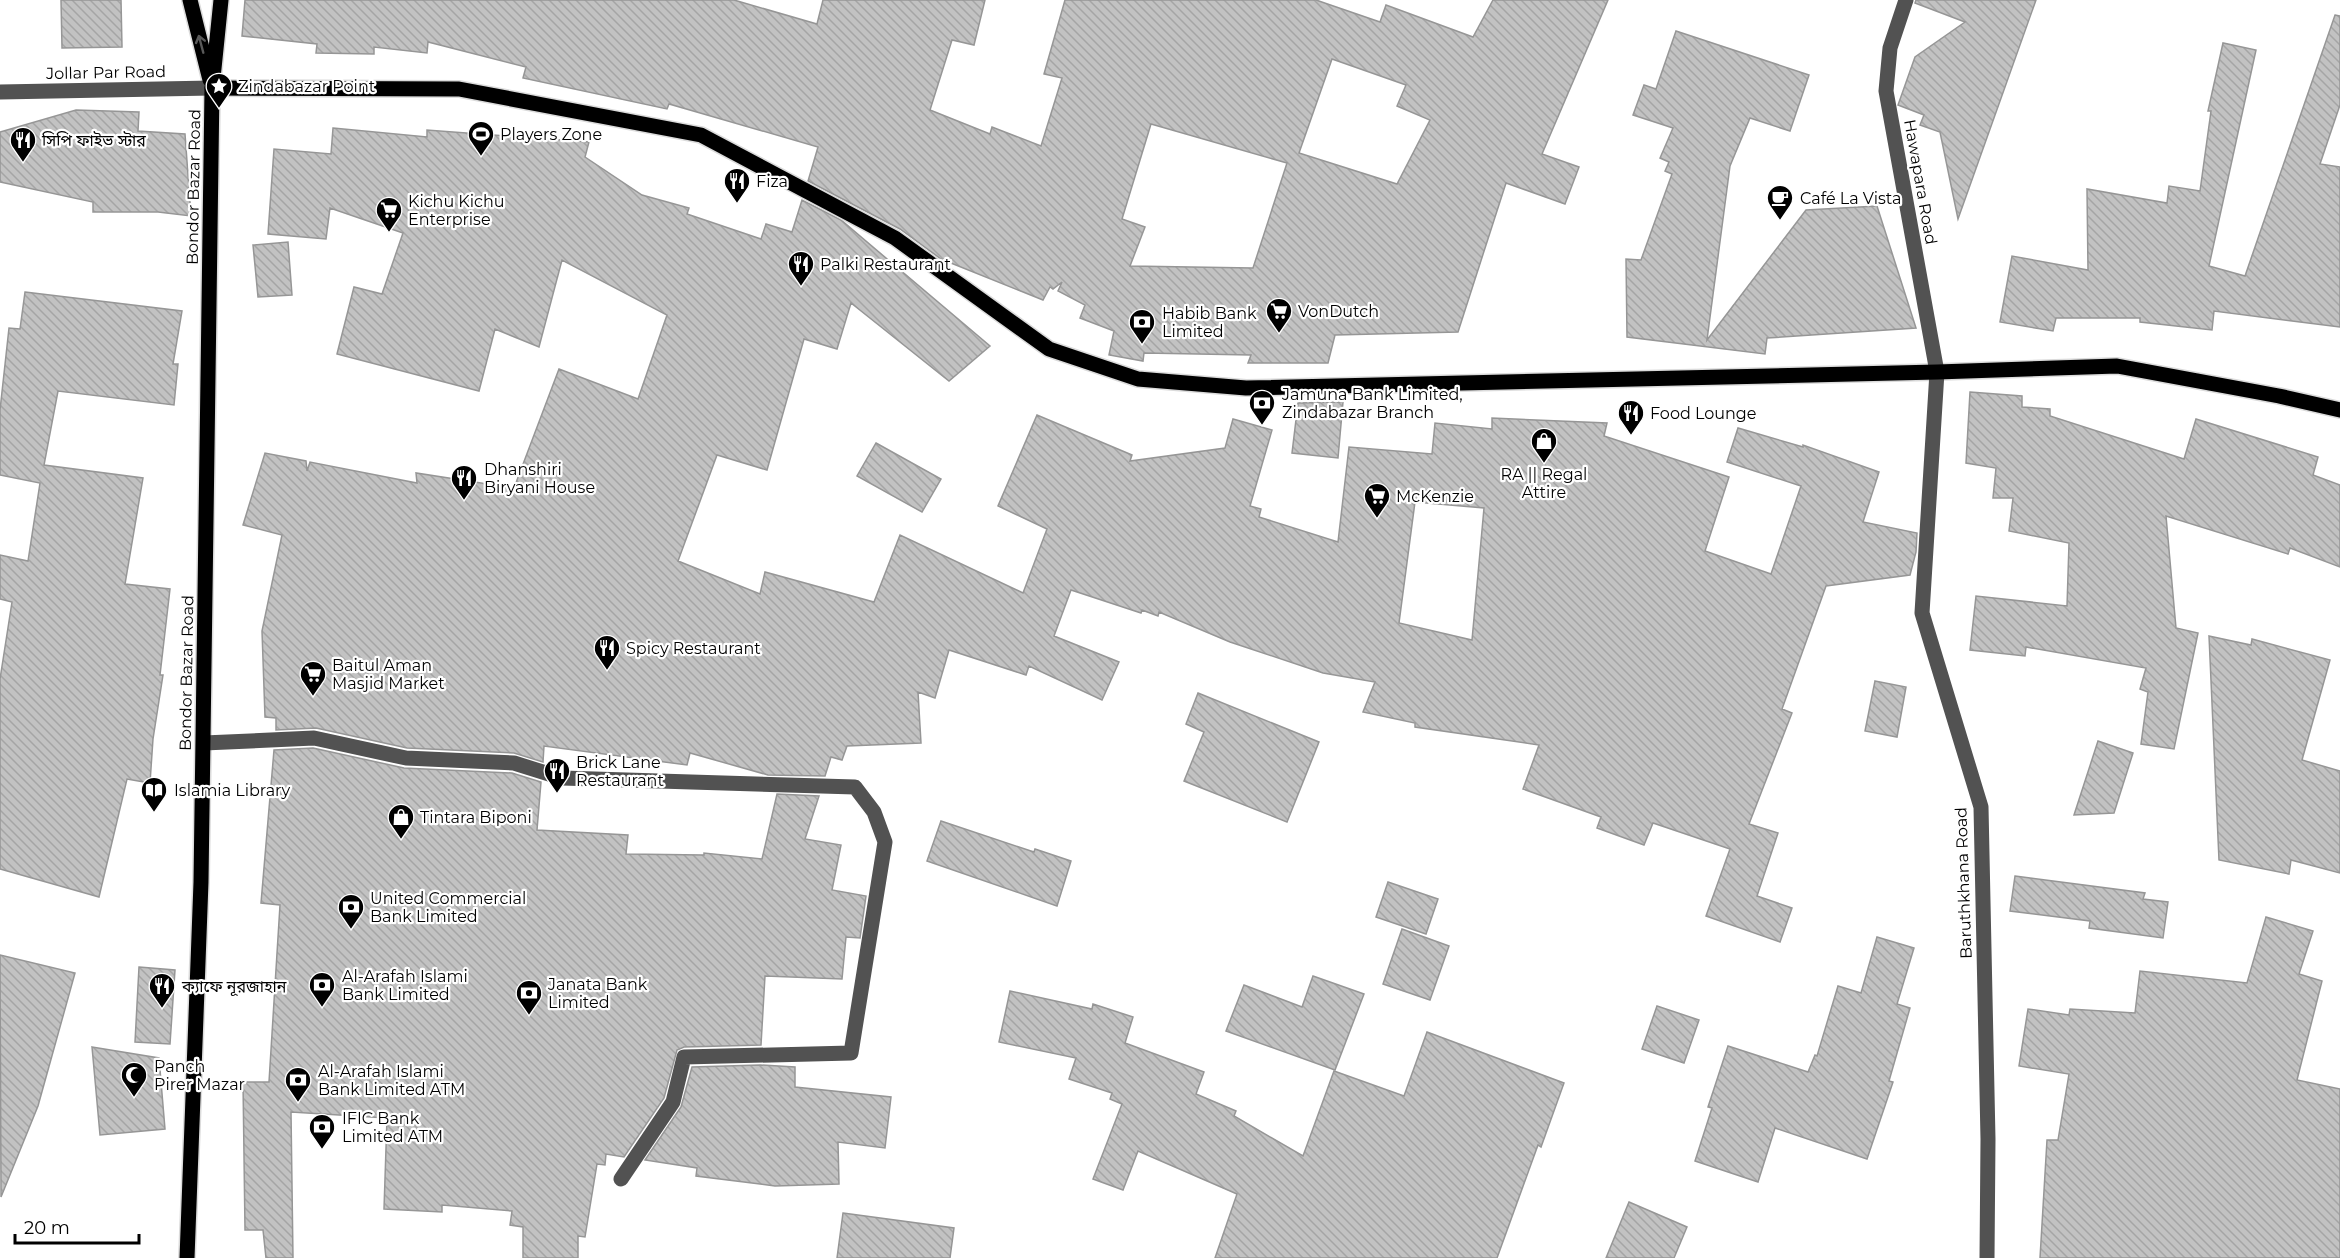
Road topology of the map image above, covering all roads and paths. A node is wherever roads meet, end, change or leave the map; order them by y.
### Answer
1 (190, 0) edge
2 (221, 0) edge
3 (1906, 0) edge
4 (213, 88) junction
5 (0, 92) edge
6 (1937, 372) junction
7 (2340, 410) edge
8 (204, 743) junction
9 (621, 1179) dead end
10 (187, 1258) edge
11 (1987, 1258) edge

4 -> 1 main road
2 - 4 main road
3 - 6 street, Hawapara Road
4 - 5 street, Jollar Par Road
4 - 6 main road
4 - 8 main road, Bondor Bazar Road
6 - 7 main road
6 - 11 street, Baruthkhana Road
8 - 9 street
8 - 10 main road, Bondor Bazar Road

